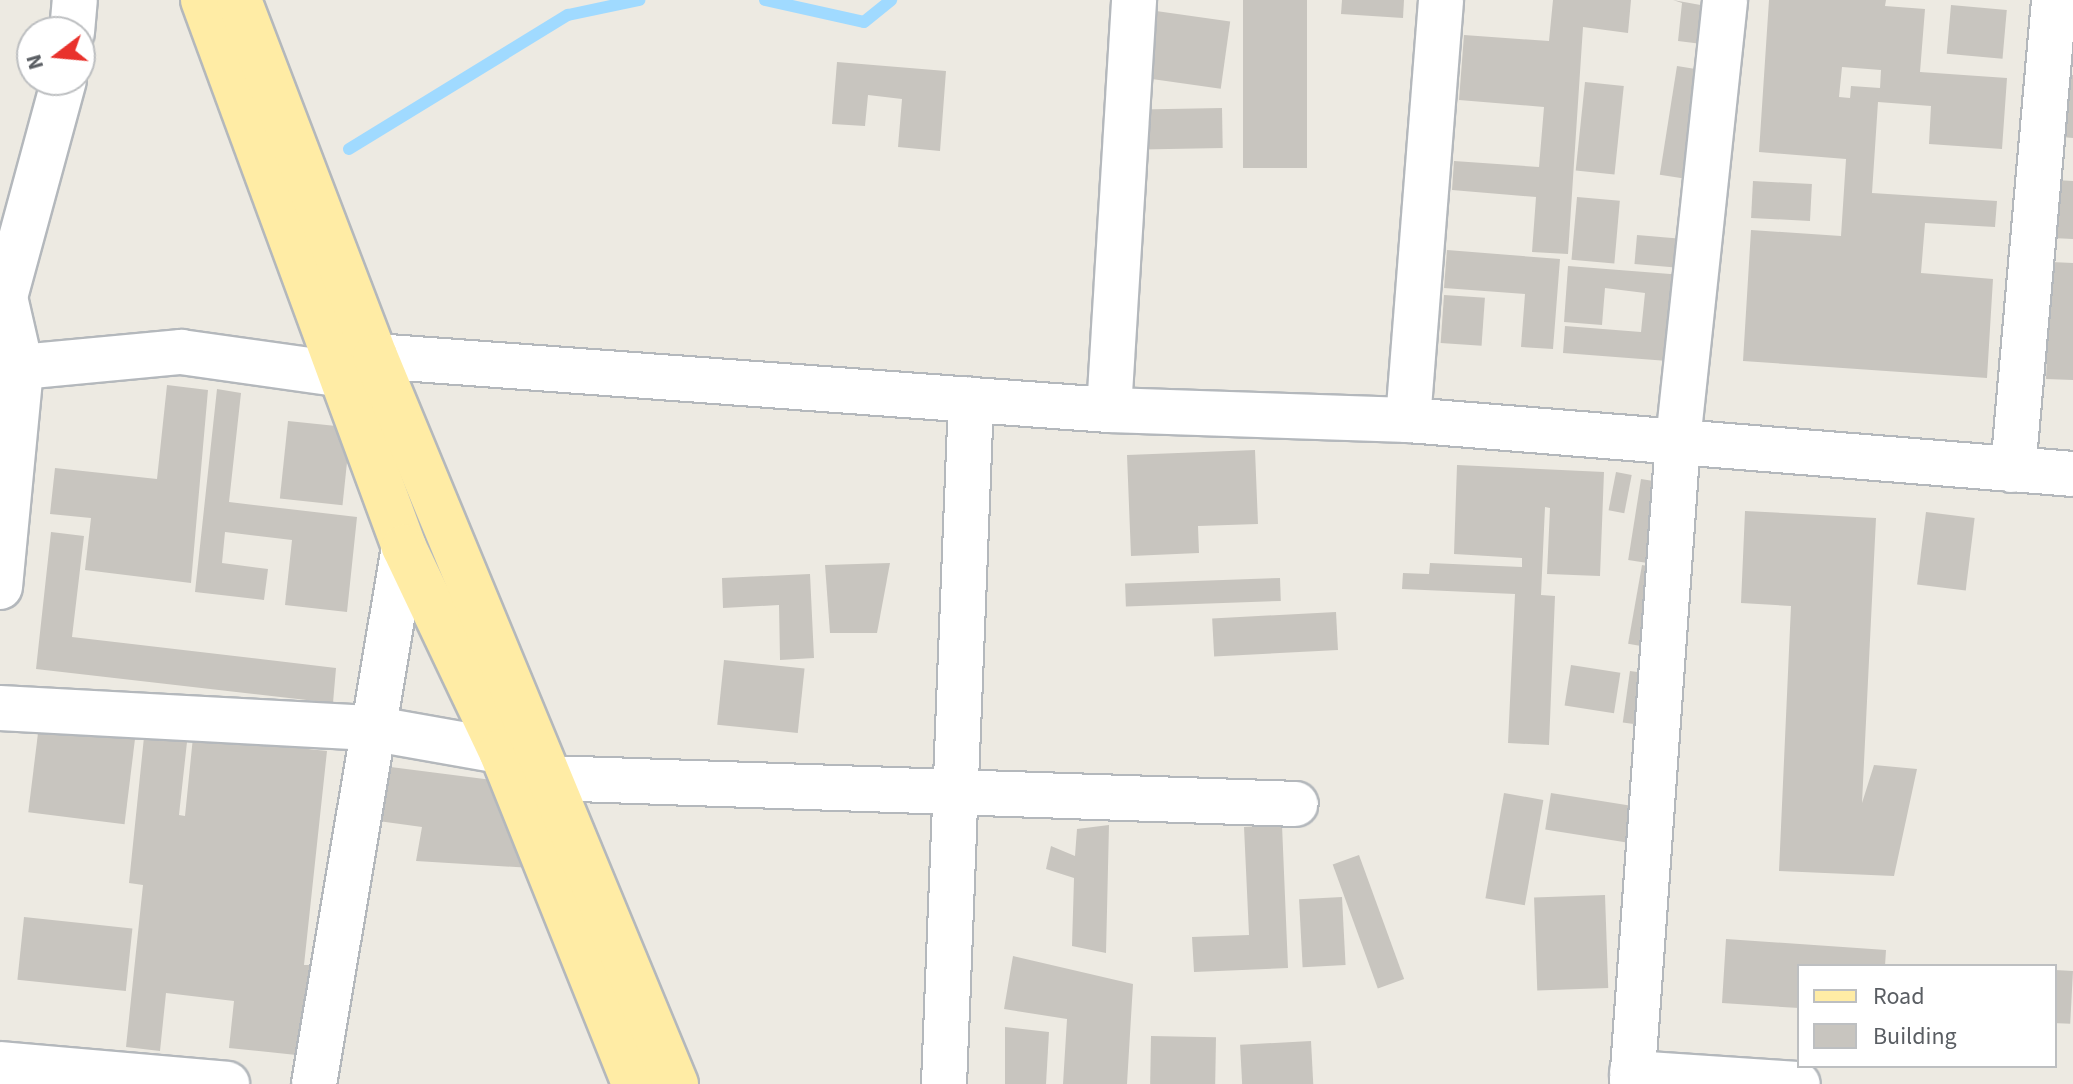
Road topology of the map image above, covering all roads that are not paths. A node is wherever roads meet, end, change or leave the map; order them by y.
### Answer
1 (203, 0) edge
2 (239, 0) edge
3 (1134, 0) edge
4 (1441, 0) edge
5 (1725, 0) edge
6 (2054, 0) edge
7 (59, 96) edge
8 (2, 297) edge
9 (360, 365) junction
10 (21, 367) junction
11 (971, 400) junction
12 (1109, 410) junction
13 (1408, 420) junction
14 (1678, 441) junction
15 (2013, 470) junction
16 (2073, 474) edge
17 (404, 547) junction
18 (0, 587) edge
19 (0, 708) edge
20 (370, 728) junction
21 (501, 751) junction
22 (549, 778) junction
23 (955, 793) junction
24 (1296, 804) dead end
25 (0, 1064) edge
26 (1632, 1079) edge
27 (227, 1084) edge
28 (314, 1084) edge
29 (634, 1084) edge
30 (676, 1084) edge
31 (944, 1084) edge
32 (1798, 1084) edge

1 - 9 main road
2 - 9 main road
3 - 12 street
4 - 13 street
5 - 14 street
6 - 15 street
7 - 8 street
8 - 10 street
9 - 10 street
9 - 11 street
9 - 17 main road
9 - 22 main road
10 - 18 street
11 - 12 street
11 - 23 street
12 - 13 street
13 - 14 street
14 - 15 street
14 - 26 street
15 - 16 street
17 - 20 street
17 - 21 main road
19 - 20 street
20 - 21 street
20 - 28 street
21 - 22 street
21 - 29 main road
22 - 23 street
22 - 30 main road
23 - 24 street
23 - 31 street
25 - 27 street
26 - 32 street

